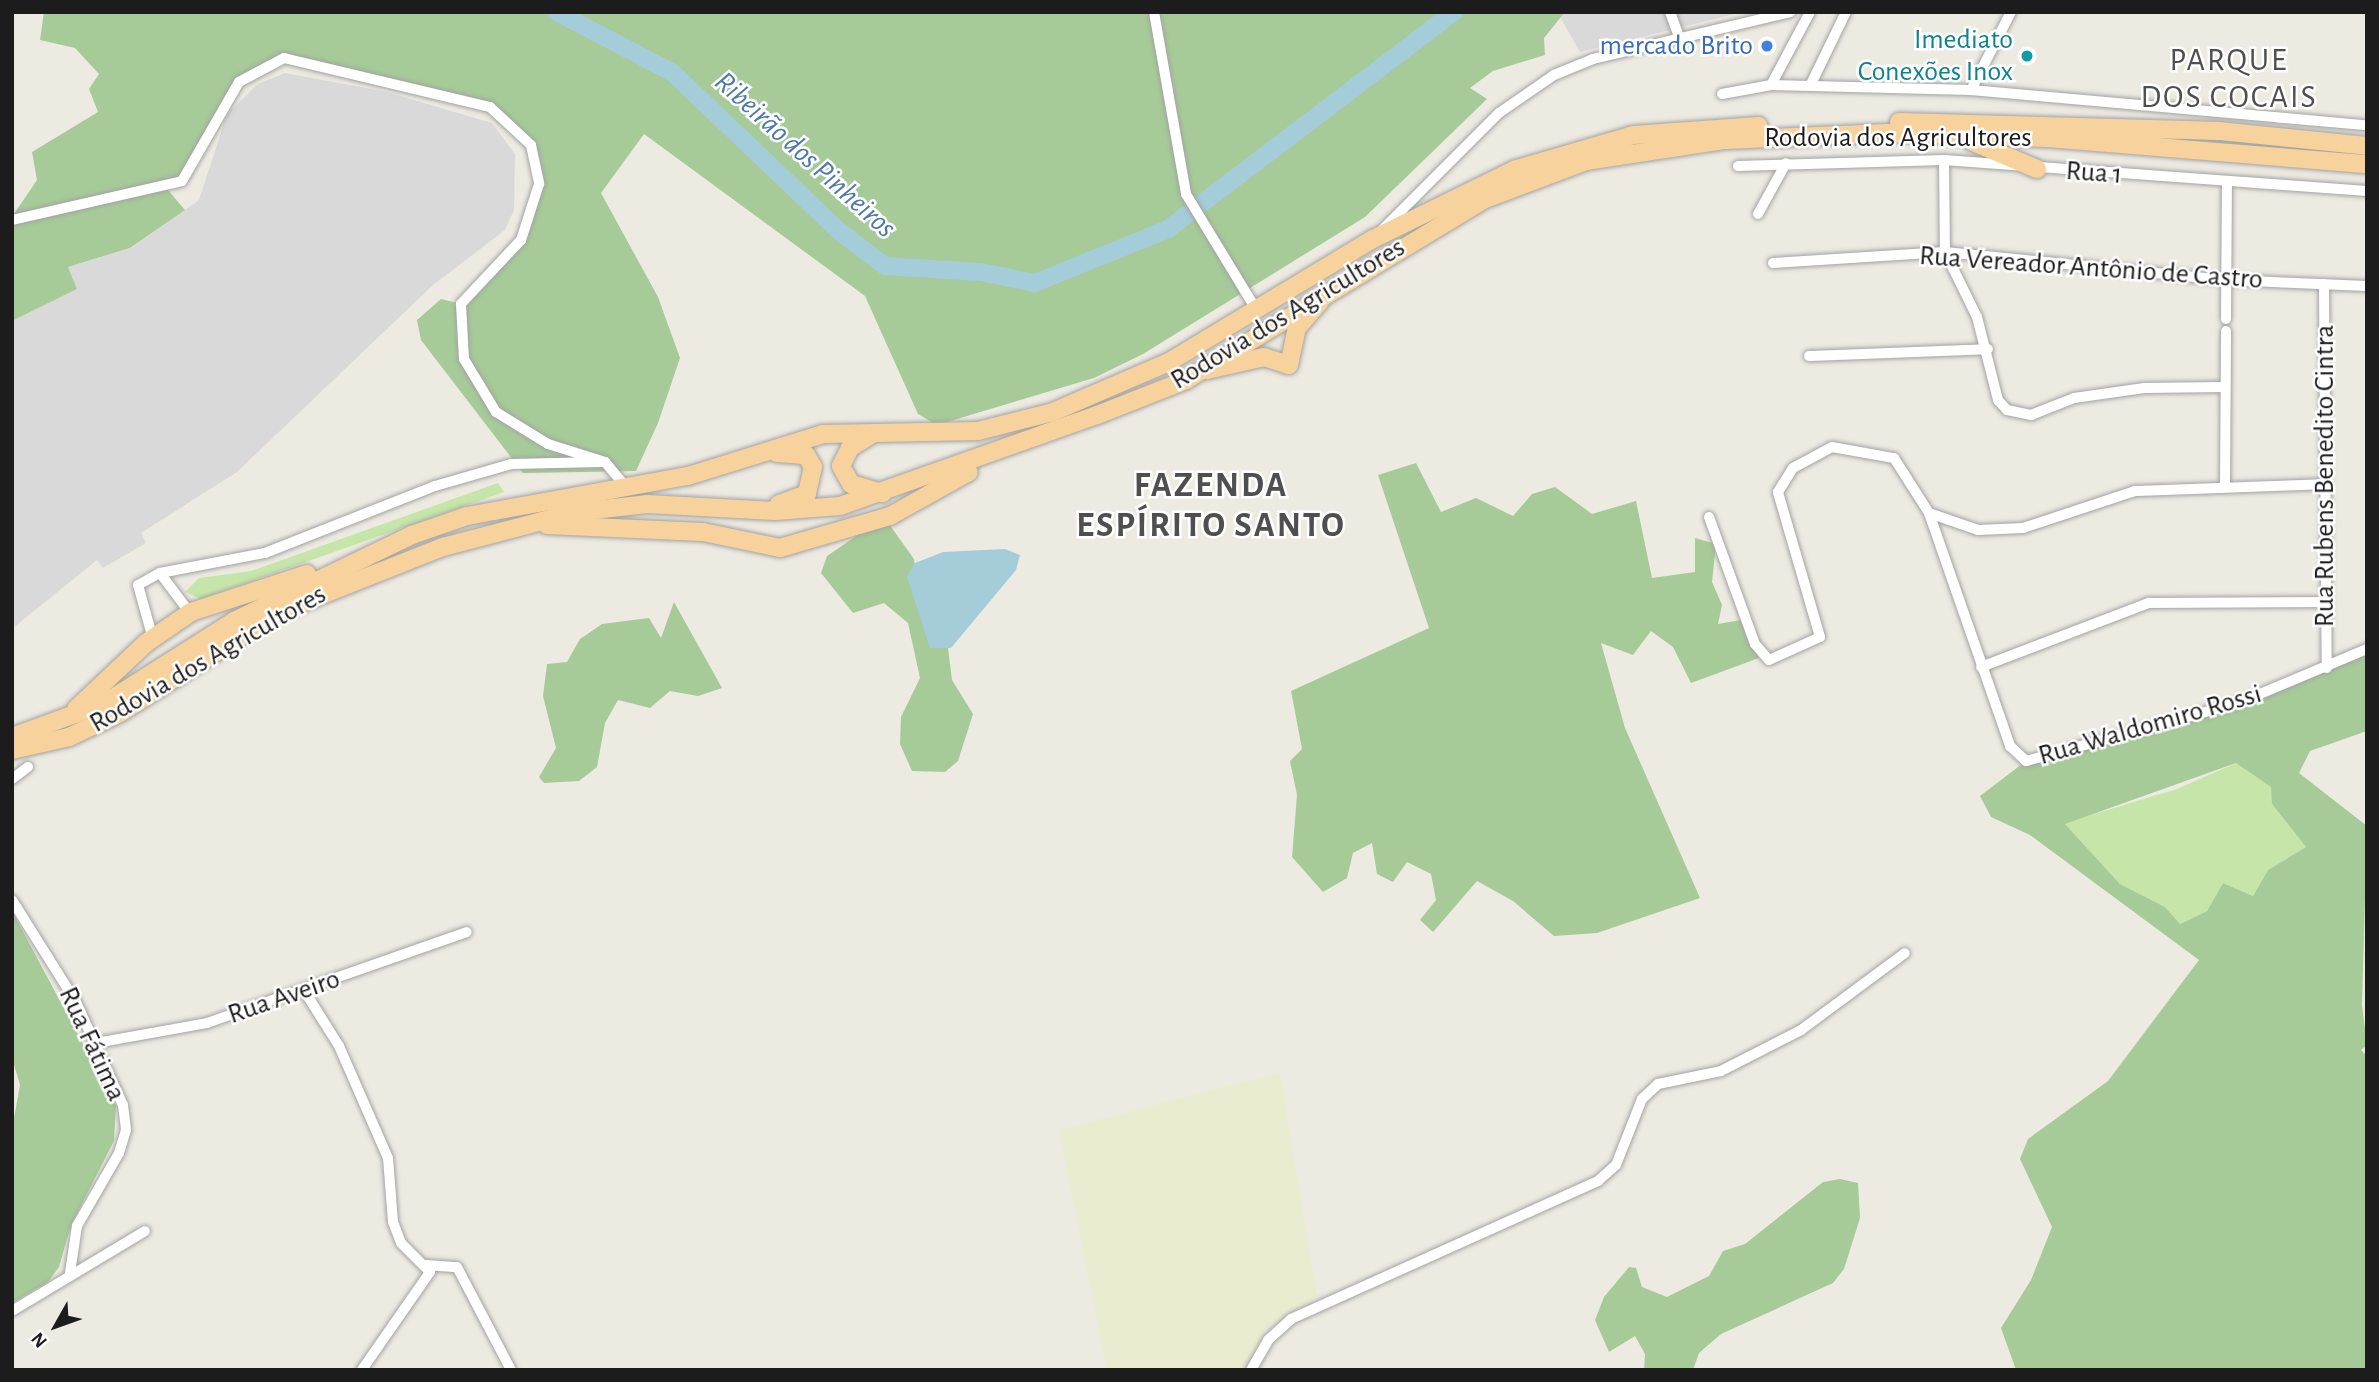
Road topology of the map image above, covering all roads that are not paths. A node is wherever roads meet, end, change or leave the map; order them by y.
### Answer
1 (1154, 12) edge
2 (1670, 12) edge
3 (1810, 12) edge
4 (1846, 12) edge
5 (2011, 12) edge
6 (1789, 13) edge
7 (1799, 33) junction
8 (1681, 40) junction
9 (1811, 84) junction
10 (1771, 85) junction
11 (1971, 90) junction
12 (1722, 94) dead end
13 (2367, 125) edge
14 (1961, 137) junction
15 (2367, 146) edge
16 (1944, 160) junction
17 (1786, 163) junction
18 (2367, 164) edge
19 (1738, 166) dead end
20 (2038, 169) junction
21 (2227, 181) junction
22 (2367, 191) edge
23 (1758, 214) dead end
24 (12, 220) edge
25 (1373, 239) junction
26 (1945, 252) junction
27 (1773, 262) dead end
28 (2228, 280) junction
29 (2324, 284) junction
30 (2367, 286) edge
31 (1329, 291) junction
32 (1257, 311) junction
33 (2226, 319) dead end
34 (2226, 331) dead end
35 (1988, 349) junction
36 (1809, 356) dead end
37 (1193, 373) junction
38 (2224, 387) junction
39 (872, 434) junction
40 (1040, 435) junction
41 (749, 455) junction
42 (605, 462) junction
43 (2225, 484) junction
44 (2324, 484) junction
45 (627, 488) junction
46 (886, 494) junction
47 (734, 508) junction
48 (1929, 513) junction
49 (1709, 517) dead end
50 (523, 528) junction
51 (337, 566) junction
52 (160, 572) junction
53 (2325, 601) junction
54 (190, 613) junction
55 (153, 639) junction
56 (2367, 649) edge
57 (1981, 667) junction
58 (2327, 668) junction
59 (58, 724) junction
60 (12, 737) edge
61 (12, 750) edge
62 (29, 768) dead end
63 (12, 779) edge
64 (12, 900) edge
65 (467, 932) dead end
66 (1905, 953) dead end
67 (304, 992) junction
68 (96, 1043) junction
69 (145, 1231) dead end
70 (426, 1265) junction
71 (70, 1273) junction
72 (12, 1311) edge
73 (362, 1370) edge
74 (511, 1370) edge
75 (1251, 1370) edge

1 - 32 street
2 - 8 street
3 - 7 street
4 - 9 street
5 - 11 street
6 - 7 street
6 - 8 street
7 - 10 street
8 - 25 street
9 - 10 street
9 - 11 street
10 - 12 street
11 - 13 street
14 - 18 main road, Rodovia dos Agricultores
14 - 20 main road
14 - 31 main road, Rodovia dos Agricultores
15 - 25 main road, Rodovia dos Agricultores
16 - 17 street, Rua 1
16 - 20 street, Rua 1
16 - 26 street
17 - 19 street, Rua 1
17 - 23 street
20 - 21 street, Rua 1
21 - 22 street, Rua 1
21 - 28 street
24 - 42 street
25 - 32 main road, Rodovia dos Agricultores
26 - 27 street, Rua Vereador Antônio de Castro
26 - 28 street, Rua Vereador Antônio de Castro
26 - 35 street
28 - 29 street, Rua Vereador Antônio de Castro
28 - 33 street
29 - 30 street, Rua Vereador Antônio de Castro
29 - 44 street, Rua Rubens Benedito Cintra
31 - 37 main road, Rodovia dos Agricultores
31 - 37 main road
32 - 39 main road, Rodovia dos Agricultores
34 - 38 street
35 - 36 street
35 - 38 street
37 - 40 main road, Rodovia dos Agricultores
38 - 43 street
39 - 41 main road, Rodovia dos Agricultores
39 - 46 main road
40 - 46 main road, Rodovia dos Agricultores
40 - 50 main road
41 - 45 main road, Rodovia dos Agricultores
41 - 47 main road
42 - 45 street
42 - 52 street
43 - 44 street
43 - 48 street
44 - 53 street, Rua Rubens Benedito Cintra
45 - 51 main road, Rodovia dos Agricultores
46 - 47 main road, Rodovia dos Agricultores
47 - 50 main road, Rodovia dos Agricultores
48 - 49 street, Rua Waldomiro Rossi
48 - 57 street, Rua Waldomiro Rossi
50 - 61 main road, Rodovia dos Agricultores
51 - 54 main road
51 - 59 main road, Rodovia dos Agricultores
52 - 54 street
52 - 55 street
53 - 57 street
53 - 58 street, Rua Rubens Benedito Cintra
54 - 55 main road
55 - 59 main road
56 - 58 street, Rua Waldomiro Rossi
57 - 58 street, Rua Waldomiro Rossi
59 - 60 main road, Rodovia dos Agricultores
62 - 63 street
64 - 68 street, Rua Fátima
65 - 67 street, Rua Aveiro
66 - 75 street
67 - 68 street, Rua Aveiro
67 - 70 street
68 - 71 street, Rua Fátima
69 - 71 street
70 - 73 street
70 - 74 street
71 - 72 street

